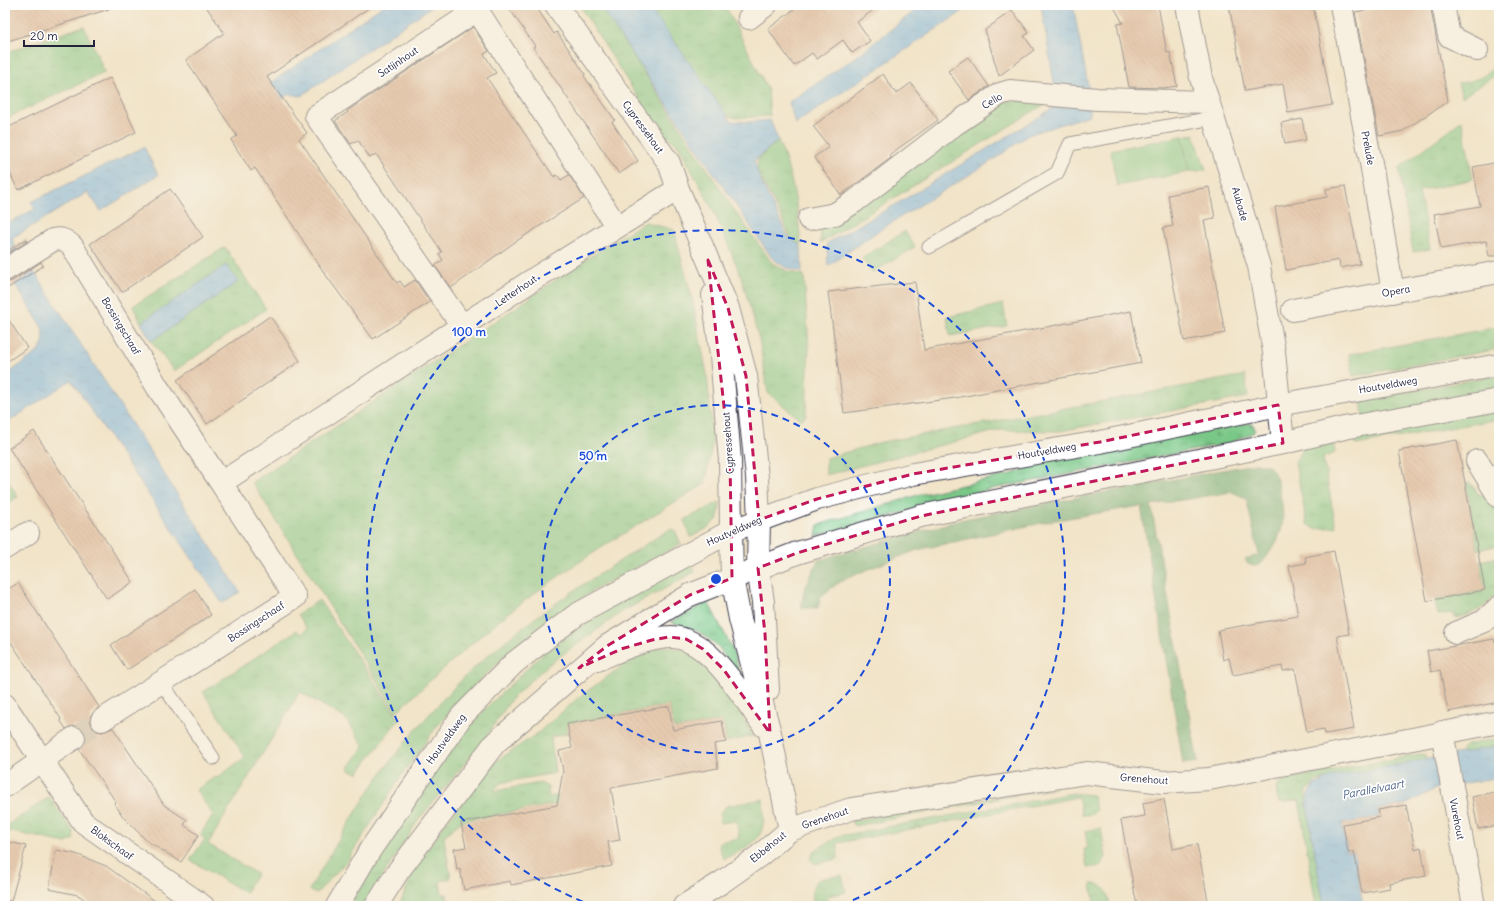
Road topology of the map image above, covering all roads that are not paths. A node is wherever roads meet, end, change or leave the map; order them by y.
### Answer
1 (556, 5) edge
2 (1187, 5) edge
3 (1341, 5) edge
4 (1443, 5) edge
5 (1477, 50) dead end
6 (1211, 110) junction
7 (678, 189) junction
8 (809, 218) dead end
9 (617, 227) junction
10 (929, 247) dead end
11 (708, 260) junction
12 (5, 270) edge
13 (1499, 272) edge
14 (1393, 292) junction
15 (1293, 310) dead end
16 (463, 327) junction
17 (1499, 365) edge
18 (1499, 400) edge
19 (1278, 405) junction
20 (1283, 443) junction
21 (1477, 461) dead end
22 (221, 483) junction
23 (1499, 497) edge
24 (759, 520) junction
25 (731, 531) junction
26 (28, 533) dead end
27 (5, 548) edge
28 (758, 568) junction
29 (732, 578) junction
30 (1499, 607) edge
31 (1456, 633) dead end
32 (579, 668) junction
33 (162, 682) junction
34 (5, 705) edge
35 (102, 720) tunnel mouth
36 (1499, 722) edge
37 (770, 733) junction
38 (74, 738) tunnel mouth
39 (1443, 741) junction
40 (213, 758) dead end
41 (42, 760) junction
42 (5, 786) edge
43 (790, 830) junction
44 (202, 906) edge
45 (337, 906) edge
46 (376, 906) edge
47 (684, 906) edge
48 (1474, 906) edge

1 - 7 street, Cypressehout
2 - 6 street, Aubade
3 - 14 street, Prelude
4 - 5 street
6 - 8 street, Cello
6 - 10 lane
6 - 19 street, Aubade
7 - 9 street, Letterhout
7 - 11 street, Cypressehout
9 - 16 street, Letterhout
9 - 16 street, Satijnhout
11 - 24 street, Cypressehout
11 - 25 street, Cypressehout
12 - 22 street, Bossingschaaf
13 - 14 street, Opera
14 - 15 street, Opera
16 - 22 street, Letterhout
17 - 19 street, Houtveldweg
18 - 20 street
19 - 20 street
19 - 24 street, Houtveldweg
20 - 28 street
21 - 23 street
22 - 33 street, Bossingschaaf
24 - 25 street, Houtveldweg
24 - 28 street, Ebbehout
25 - 29 street, Ebbehout
25 - 45 street, Houtveldweg
26 - 27 street
28 - 29 street
28 - 37 street, Ebbehout
29 - 32 street
29 - 37 street, Ebbehout
30 - 31 street
32 - 37 street
32 - 46 street
33 - 35 street, Bossingschaaf
33 - 40 lane
34 - 41 street, Blokschaaf
36 - 39 street, Grenehout
37 - 43 street, Ebbehout
38 - 41 street
39 - 43 street, Grenehout
39 - 48 street, Vurehout
41 - 42 street
41 - 44 street, Blokschaaf
43 - 47 street, Ebbehout

